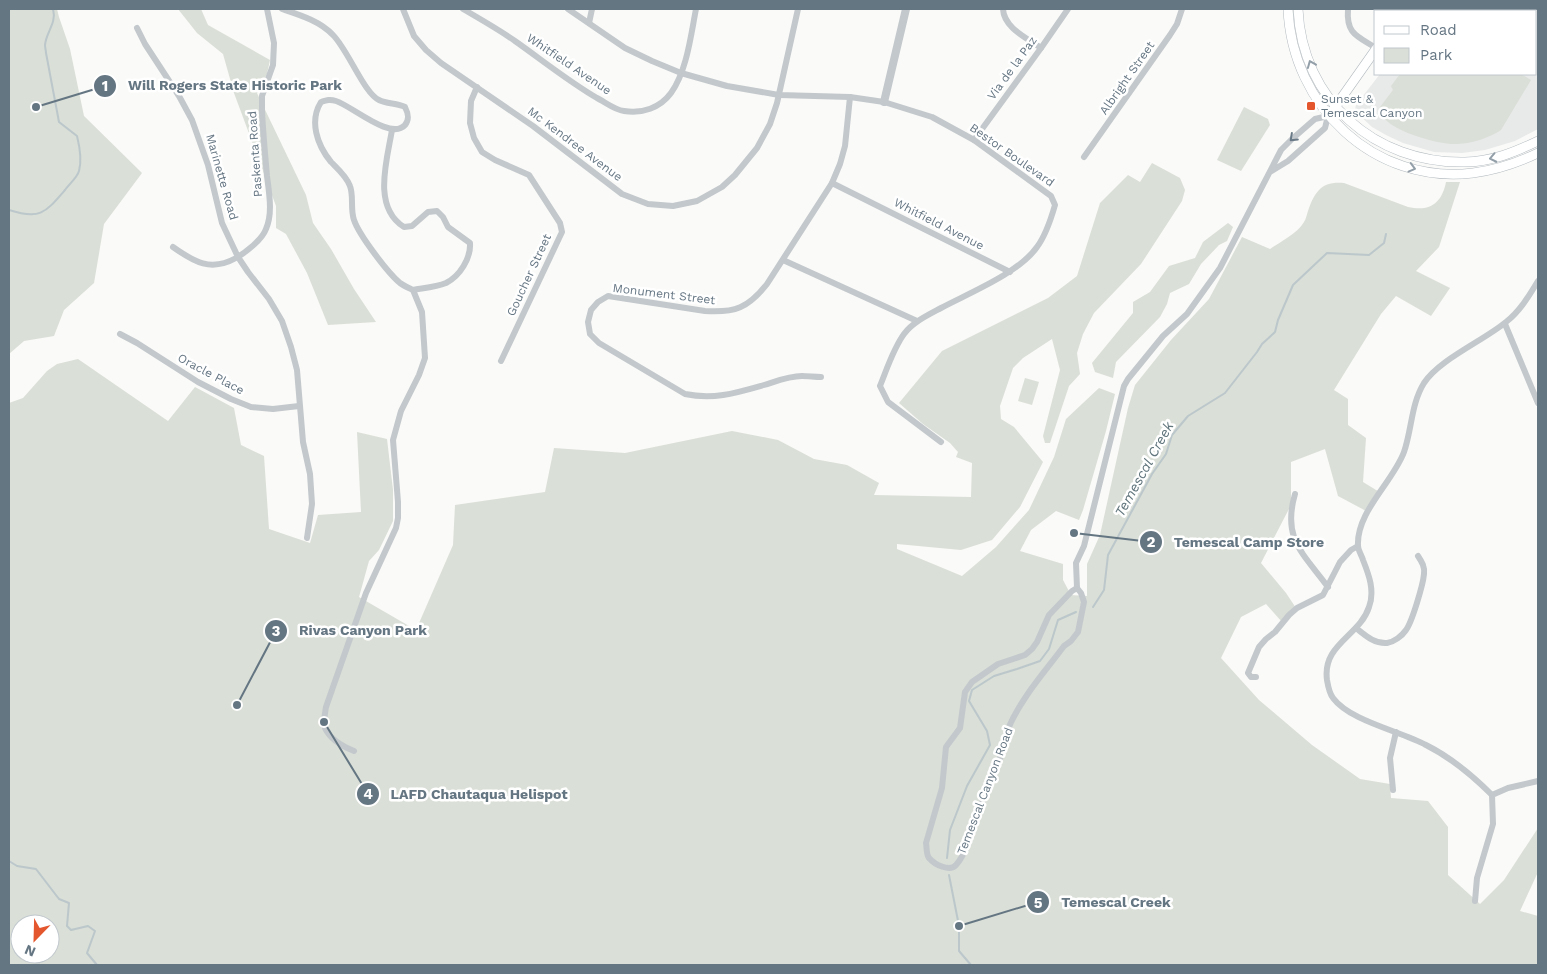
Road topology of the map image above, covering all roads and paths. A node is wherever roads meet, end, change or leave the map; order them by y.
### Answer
1 (267, 9) edge
2 (282, 9) edge
3 (403, 9) edge
4 (462, 9) edge
5 (568, 9) edge
6 (592, 9) edge
7 (696, 9) edge
8 (798, 9) edge
9 (906, 9) edge
10 (1003, 9) edge
11 (1068, 9) edge
12 (1182, 9) edge
13 (1288, 9) edge
14 (1298, 9) edge
15 (1348, 9) edge
16 (589, 23) junction
17 (137, 28) dead end
18 (1041, 48) junction
19 (1374, 48) edge
20 (1374, 52) edge
21 (681, 73) junction
22 (477, 87) junction
23 (779, 95) junction
24 (850, 97) junction
25 (884, 102) junction
26 (1336, 106) junction
27 (1328, 116) junction
28 (392, 130) junction
29 (974, 140) junction
30 (1538, 141) edge
31 (1538, 152) edge
32 (1084, 157) dead end
33 (1270, 172) junction
34 (832, 183) junction
35 (173, 247) dead end
36 (238, 257) junction
37 (783, 260) junction
38 (1010, 272) junction
39 (1538, 281) edge
40 (414, 290) junction
41 (917, 321) junction
42 (1505, 324) junction
43 (120, 334) dead end
44 (501, 361) dead end
45 (821, 378) dead end
46 (1538, 403) edge
47 (299, 406) junction
48 (941, 442) dead end
49 (1294, 494) dead end
50 (307, 538) dead end
51 (1358, 546) junction
52 (1418, 556) dead end
53 (1328, 587) junction
54 (1077, 588) junction
55 (1356, 628) junction
56 (1256, 677) dead end
57 (1396, 732) junction
58 (354, 752) dead end
59 (1538, 781) edge
60 (1393, 790) dead end
61 (1492, 795) junction
62 (1475, 901) dead end

1 - 36 street, Paskenta Road
2 - 28 street
3 - 22 street, Mc Kendree Avenue
4 - 21 street, Whitfield Avenue
5 - 16 street, Bestor Boulevard
6 - 16 street
7 - 21 street, Whitfield Avenue
8 - 23 street, Mc Kendree Avenue
9 - 25 street
10 - 18 street
11 - 18 street, Via de la Paz
12 - 32 street, Albright Street
13 - 27 main road
26 -> 14 main road
15 - 19 street
16 - 21 street, Bestor Boulevard
17 - 36 street, Marinette Road
18 - 29 street, Via de la Paz
20 - 26 main road, Temescal Canyon Road
21 - 23 street, Bestor Boulevard
22 - 23 street, Mc Kendree Avenue
22 - 44 street, Goucher Street
23 - 24 street, Bestor Boulevard
24 - 25 street, Bestor Boulevard
24 - 34 street, Monument Street
25 - 29 street, Bestor Boulevard
26 - 27 main road, Temescal Canyon Road
30 -> 26 main road
27 -> 31 main road
27 - 33 street, Temescal Canyon Road
27 -> 33 street, Temescal Canyon Road
28 - 40 street
28 - 40 street
29 - 38 street, Bestor Boulevard
33 - 54 street, Temescal Canyon Road
34 - 37 street, Monument Street
34 - 38 street, Whitfield Avenue
35 - 36 street
36 - 47 street, Marinette Road
37 - 41 street
37 - 45 street, Monument Street
38 - 41 street, Bestor Boulevard
39 - 42 street
40 - 58 street
41 - 48 street, Bestor Boulevard
42 - 46 street
42 - 51 street
43 - 47 street, Oracle Place
47 - 50 street, Marinette Road
49 - 53 street
51 - 53 street
51 - 55 street
52 - 55 street
53 - 56 street
54 - 54 street, Temescal Canyon Road
55 - 57 street
57 - 60 street
57 - 61 street
59 - 61 street
61 - 62 street

